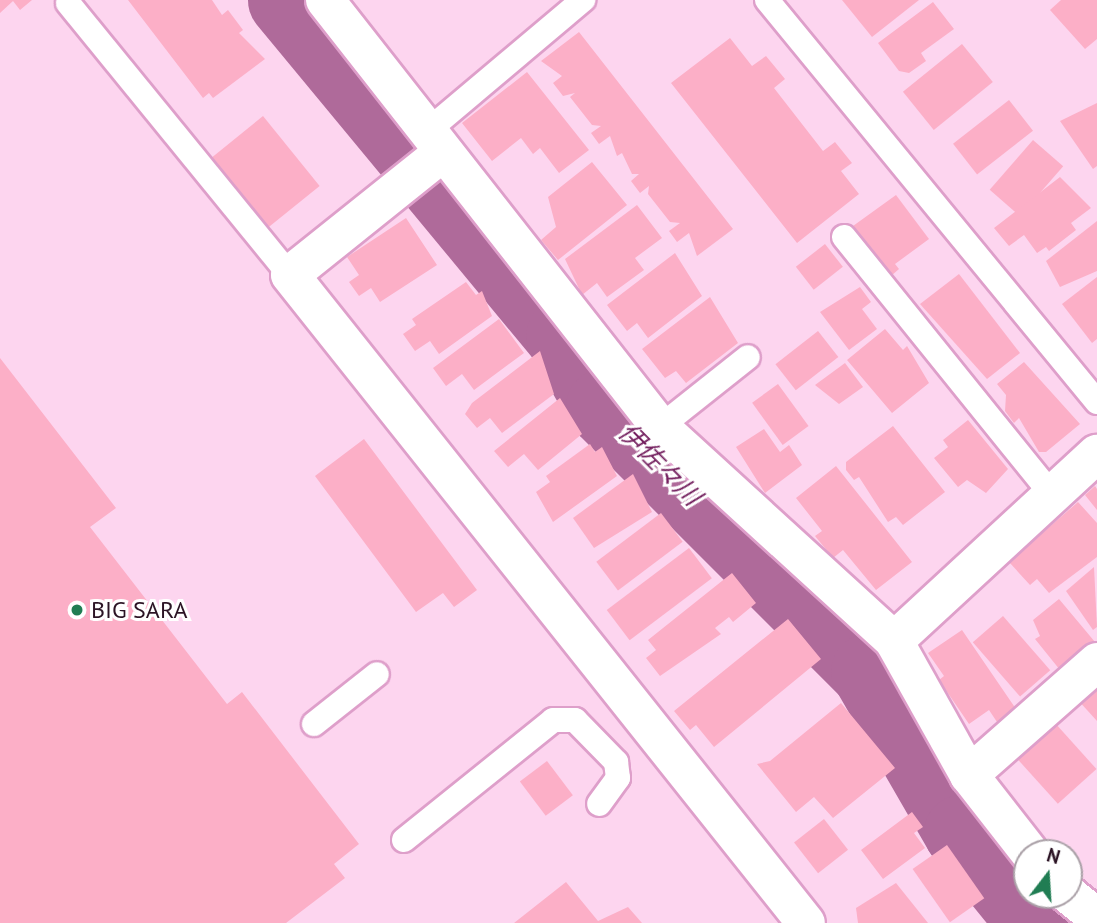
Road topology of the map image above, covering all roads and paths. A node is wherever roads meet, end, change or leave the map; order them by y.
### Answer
1 (325, 0) edge
2 (583, 0) edge
3 (767, 0) edge
4 (68, 3) dead end
5 (433, 144) junction
6 (844, 237) dead end
7 (290, 275) junction
8 (748, 357) dead end
9 (1097, 402) edge
10 (660, 427) junction
11 (1097, 454) edge
12 (1052, 495) junction
13 (894, 641) junction
14 (1097, 662) edge
15 (377, 674) dead end
16 (314, 724) dead end
17 (969, 775) junction
18 (599, 804) dead end
19 (1019, 839) edge
20 (404, 840) dead end
21 (1083, 906) edge
22 (1097, 918) edge
23 (806, 923) edge

1 - 5 street
2 - 5 lane
3 - 9 lane
4 - 7 lane
5 - 7 street
5 - 10 street
6 - 12 lane
7 - 23 street
8 - 10 lane
10 - 13 street
11 - 12 street
12 - 13 street
13 - 17 street
14 - 17 street
15 - 16 lane
17 - 19 street
18 - 20 lane
21 - 22 street

